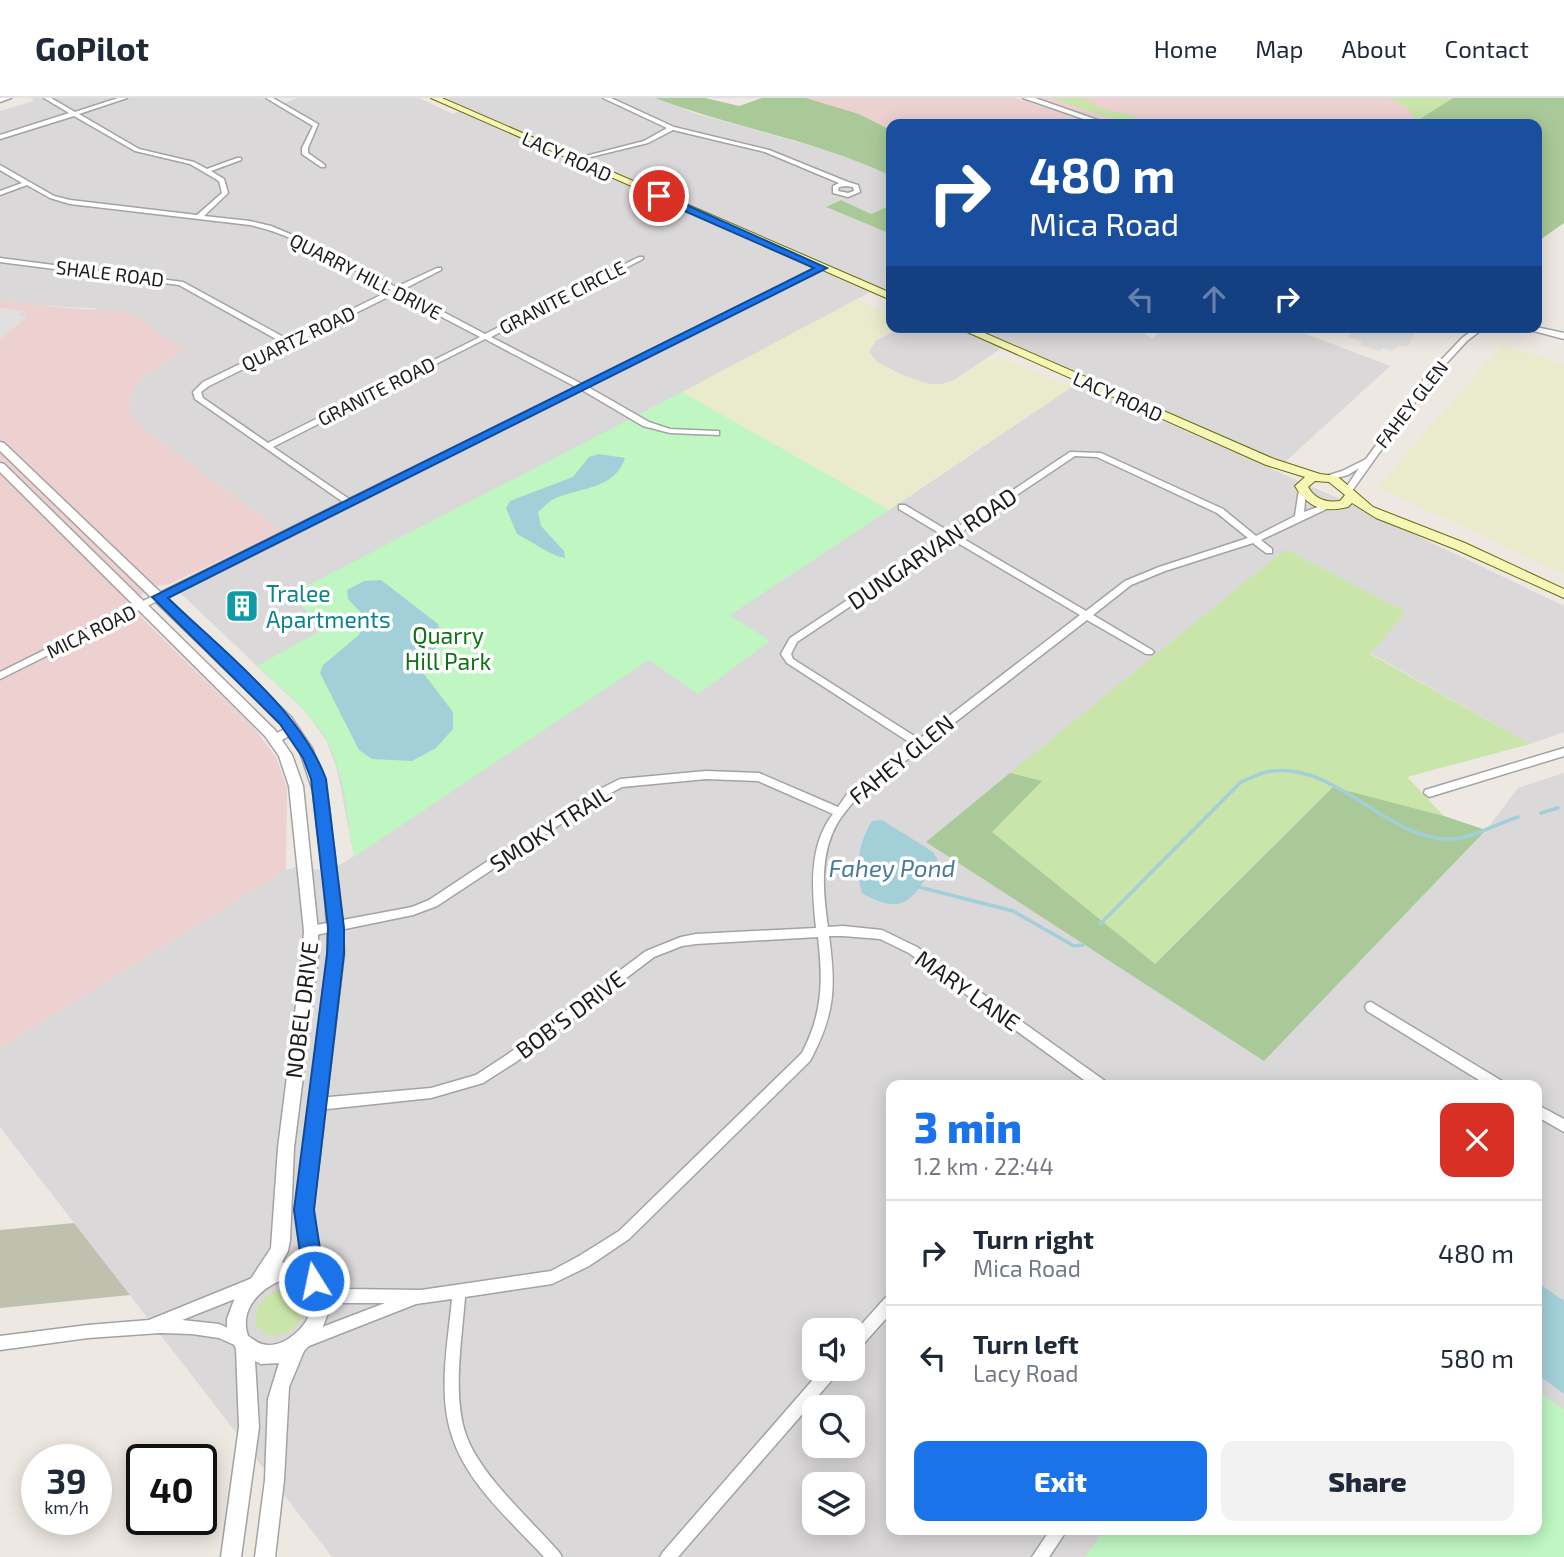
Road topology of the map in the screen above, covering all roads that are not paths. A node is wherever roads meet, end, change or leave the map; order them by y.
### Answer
1 (8, 98) edge
2 (47, 98) edge
3 (124, 98) edge
4 (269, 98) edge
5 (435, 98) edge
6 (606, 98) edge
7 (1027, 98) edge
8 (0, 100) edge
9 (74, 114) junction
10 (1090, 119) edge
11 (672, 128) junction
12 (0, 136) edge
13 (239, 159) dead end
14 (576, 160) junction
15 (323, 166) dead end
16 (0, 167) edge
17 (207, 171) junction
18 (27, 183) junction
19 (846, 184) dead end
20 (0, 193) edge
21 (199, 217) junction
22 (641, 258) dead end
23 (0, 260) edge
24 (822, 268) junction
25 (439, 269) dead end
26 (396, 290) junction
27 (886, 295) edge
28 (1542, 324) edge
29 (1542, 330) edge
30 (975, 333) edge
31 (1464, 333) edge
32 (1474, 333) edge
33 (1564, 334) edge
34 (484, 336) junction
35 (288, 343) junction
36 (1456, 347) junction
37 (582, 387) junction
38 (716, 433) dead end
39 (0, 444) edge
40 (268, 446) junction
41 (1367, 461) junction
42 (1275, 464) junction
43 (0, 466) edge
44 (1323, 477) junction
45 (1302, 489) junction
46 (1351, 492) junction
47 (349, 503) junction
48 (1334, 506) junction
49 (902, 507) dead end
50 (1298, 516) junction
51 (1385, 519) junction
52 (85, 527) junction
53 (69, 535) junction
54 (952, 536) junction
55 (1254, 539) junction
56 (1269, 551) dead end
57 (1564, 594) edge
58 (159, 597) junction
59 (141, 606) junction
60 (1085, 615) junction
61 (1149, 652) dead end
62 (0, 676) edge
63 (294, 729) junction
64 (274, 739) junction
65 (919, 744) junction
66 (1564, 752) edge
67 (1429, 793) dead end
68 (837, 811) junction
69 (336, 928) junction
70 (311, 932) junction
71 (821, 932) junction
72 (1371, 1007) dead end
73 (1085, 1080) edge
74 (1490, 1080) edge
75 (318, 1104) junction
76 (1542, 1113) edge
77 (1564, 1126) edge
78 (258, 1282) junction
79 (315, 1282) junction
80 (459, 1292) junction
81 (421, 1297) junction
82 (886, 1308) edge
83 (153, 1325) junction
84 (865, 1331) edge
85 (0, 1343) edge
86 (243, 1344) junction
87 (300, 1344) junction
88 (822, 1381) edge
89 (1055, 1535) edge
90 (231, 1557) edge
91 (265, 1557) edge
92 (554, 1557) edge
93 (668, 1557) edge
94 (1040, 1557) edge

1 - 8 street
2 - 9 street
3 - 9 street
4 - 15 street
5 - 14 main road, LACY ROAD
6 - 11 street
7 - 10 street
9 - 12 street
9 - 17 street
11 - 14 street
11 - 19 street
13 - 17 street
14 - 24 main road, LACY ROAD
16 - 18 street, QUARRY HILL DRIVE
17 - 21 street
18 - 20 street
18 - 21 street, QUARRY HILL DRIVE
21 - 26 street, QUARRY HILL DRIVE
22 - 34 street, GRANITE CIRCLE
23 - 35 street, SHALE ROAD
24 - 27 main road, LACY ROAD
24 - 37 street, MICA ROAD
25 - 26 street, QUARTZ ROAD
26 - 34 street, QUARRY HILL DRIVE
26 - 35 street, QUARTZ ROAD
28 - 33 street
29 - 33 street
30 - 42 main road, LACY ROAD
31 - 36 street, FAHEY GLEN
32 - 36 street, FAHEY GLEN
34 - 37 street, QUARRY HILL DRIVE
34 - 40 street, GRANITE ROAD
35 - 40 street, QUARTZ ROAD
36 - 41 street, FAHEY GLEN
37 - 38 street, QUARRY HILL DRIVE
37 - 47 street, MICA ROAD
39 - 52 street, NOBEL DRIVE
40 - 47 street
41 - 44 street, FAHEY GLEN
41 - 46 street, FAHEY GLEN
42 - 44 main road, LACY ROAD
42 - 45 main road, LACY ROAD
43 - 53 street, NOBEL DRIVE
44 - 45 main road
44 - 46 main road, LACY ROAD
45 - 48 main road, LACY ROAD
45 - 50 street
46 - 48 main road
46 - 51 main road
47 - 58 street, MICA ROAD
48 - 50 street, FAHEY GLEN
48 - 51 main road
49 - 54 street
50 - 55 street, FAHEY GLEN
51 - 57 main road
52 - 53 street
52 - 58 street, NOBEL DRIVE
53 - 59 street, NOBEL DRIVE
54 - 55 street, DUNGARVAN ROAD
54 - 60 street
54 - 65 street, DUNGARVAN ROAD
55 - 56 street
55 - 60 street, FAHEY GLEN
58 - 59 street, MICA ROAD
58 - 63 street, NOBEL DRIVE
59 - 62 street, MICA ROAD
59 - 64 street, NOBEL DRIVE
60 - 61 street
60 - 65 street, FAHEY GLEN
63 - 64 street
63 - 69 street, NOBEL DRIVE
64 - 70 street, NOBEL DRIVE
65 - 68 street, FAHEY GLEN
66 - 67 street
68 - 69 street, SMOKY TRAIL
68 - 71 street, FAHEY GLEN
69 - 70 street, SMOKY TRAIL
69 - 75 street, NOBEL DRIVE
70 - 78 street, NOBEL DRIVE
71 - 73 street, MARY LANE
71 - 75 street, BOB'S DRIVE
71 - 80 street, FAHEY GLEN
72 - 74 street
75 - 79 street, NOBEL DRIVE
76 - 77 street
78 - 79 street, FAHEY GLEN
78 - 83 street, FAHEY GLEN
78 - 86 street, NOBEL DRIVE
79 - 81 street, FAHEY GLEN
79 - 87 street, NOBEL DRIVE
80 - 81 street, FAHEY GLEN
80 - 92 street
81 - 87 street, FAHEY GLEN
82 - 84 street
83 - 85 street
83 - 86 street, FAHEY GLEN
86 - 87 street, FAHEY GLEN
86 - 90 street, NOBEL DRIVE
87 - 91 street, NOBEL DRIVE
88 - 93 street
89 - 94 street

